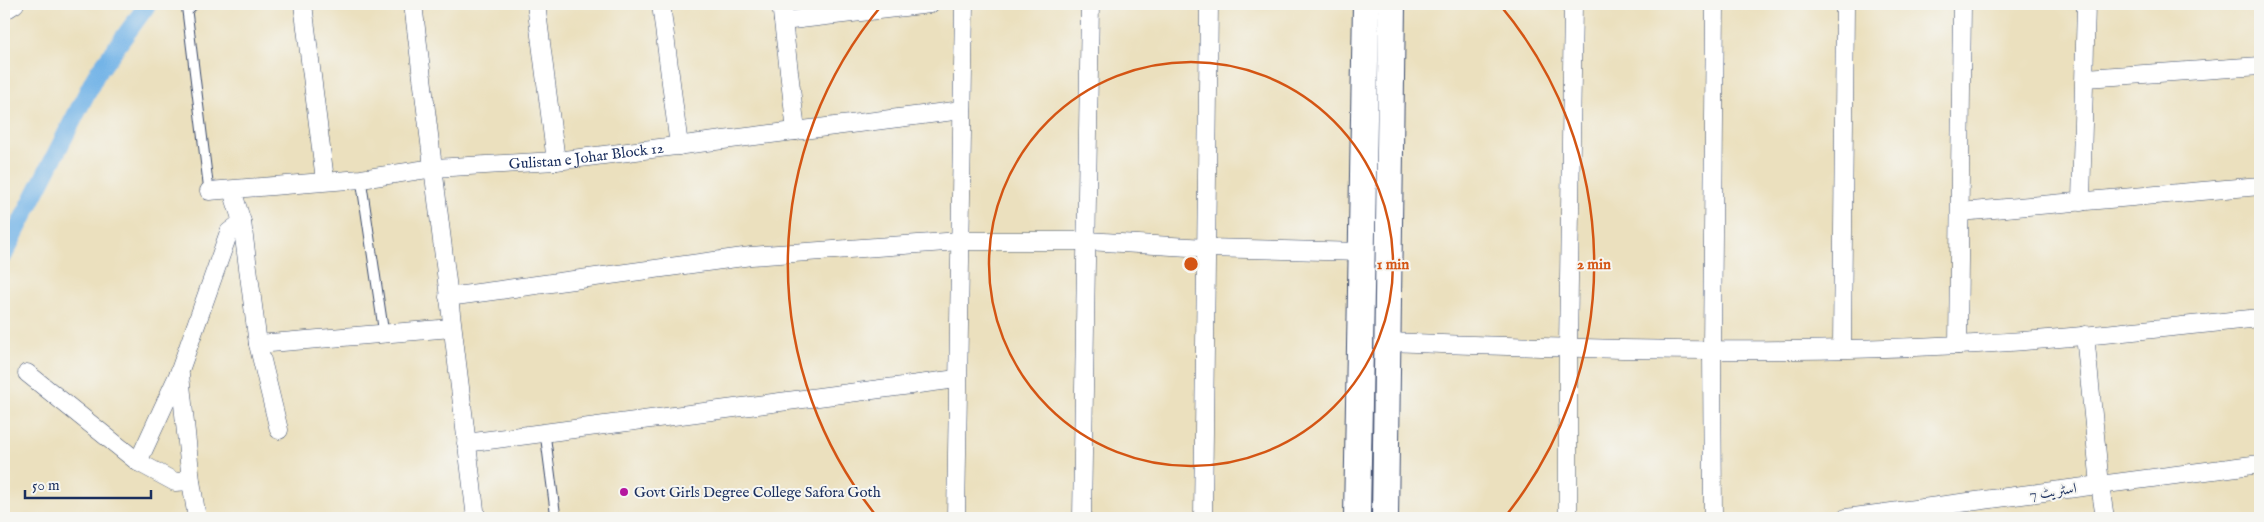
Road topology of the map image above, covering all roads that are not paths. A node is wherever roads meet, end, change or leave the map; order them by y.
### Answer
1 (15, 4) edge
2 (194, 4) edge
3 (303, 4) edge
4 (413, 4) edge
5 (536, 4) edge
6 (661, 4) edge
7 (930, 4) edge
8 (964, 4) edge
9 (1090, 4) edge
10 (1209, 4) edge
11 (1366, 4) edge
12 (1392, 4) edge
13 (1573, 4) edge
14 (1715, 4) edge
15 (1846, 4) edge
16 (1962, 4) edge
17 (2086, 4) edge
18 (4, 11) edge
19 (782, 12) edge
20 (2260, 66) edge
21 (2086, 78) junction
22 (962, 110) junction
23 (796, 131) junction
24 (679, 146) junction
25 (1364, 160) junction
26 (1391, 160) junction
27 (556, 161) junction
28 (434, 168) junction
29 (361, 179) junction
30 (324, 180) junction
31 (2260, 186) edge
32 (232, 190) junction
33 (209, 191) joint
34 (2081, 202) junction
35 (1960, 212) junction
36 (242, 222) junction
37 (960, 241) junction
38 (1087, 241) junction
39 (1206, 248) junction
40 (1362, 252) junction
41 (448, 298) junction
42 (2260, 318) edge
43 (452, 328) junction
44 (384, 334) junction
45 (2085, 335) junction
46 (1389, 342) junction
47 (258, 344) junction
48 (1958, 345) junction
49 (1842, 348) junction
50 (1568, 349) junction
51 (1712, 350) junction
52 (27, 373) dead end
53 (179, 373) junction
54 (957, 380) junction
55 (279, 430) dead end
56 (545, 433) junction
57 (466, 443) junction
58 (138, 462) junction
59 (2260, 464) edge
60 (191, 481) junction
61 (2100, 485) junction
62 (197, 518) edge
63 (476, 518) edge
64 (556, 518) edge
65 (956, 518) edge
66 (1082, 518) edge
67 (1203, 518) edge
68 (1357, 518) edge
69 (1385, 518) edge
70 (1568, 518) edge
71 (1713, 518) edge
72 (1846, 518) edge
73 (2105, 518) edge

1 - 18 street
2 - 33 lane
3 - 30 street
4 - 28 street
5 - 27 street
6 - 24 street
7 - 19 street
8 - 22 street
9 - 38 street
10 - 39 street
11 - 25 street
12 - 26 street
13 - 50 street
14 - 51 street
15 - 49 street
16 - 35 street
17 - 21 street
19 - 23 street
20 - 21 street
21 - 34 street
22 - 23 street, Gulistan e Johar Block 12
22 - 37 street
23 - 24 street, Gulistan e Johar Block 12
24 - 27 street, Gulistan e Johar Block 12
25 - 26 street
25 - 40 street
26 - 46 street
27 - 28 street, Gulistan e Johar Block 12
28 - 29 street, Gulistan e Johar Block 12
28 - 41 street
29 - 30 street, Gulistan e Johar Block 12
29 - 44 lane
30 - 32 street, Gulistan e Johar Block 12
31 - 34 street
32 - 33 street, Gulistan e Johar Block 12
32 - 36 street
34 - 35 street
35 - 48 street
36 - 47 street
36 - 53 street
37 - 38 street
37 - 41 street
37 - 54 street
38 - 39 street
38 - 66 street
39 - 40 street
39 - 67 street
40 - 68 street
41 - 43 street
42 - 45 street
43 - 44 street
43 - 57 street
44 - 47 street
45 - 48 street
45 - 61 street
46 - 50 street
46 - 69 street
47 - 55 street
48 - 49 street
49 - 51 street
50 - 51 street
50 - 70 street
51 - 71 street
52 - 58 street
53 - 58 street
53 - 60 street
54 - 56 street
54 - 65 street
56 - 57 street
56 - 64 lane
57 - 63 street
58 - 60 street
59 - 61 street, اسٹریٹ 7
60 - 62 street
61 - 72 street, اسٹریٹ 7
61 - 73 street

